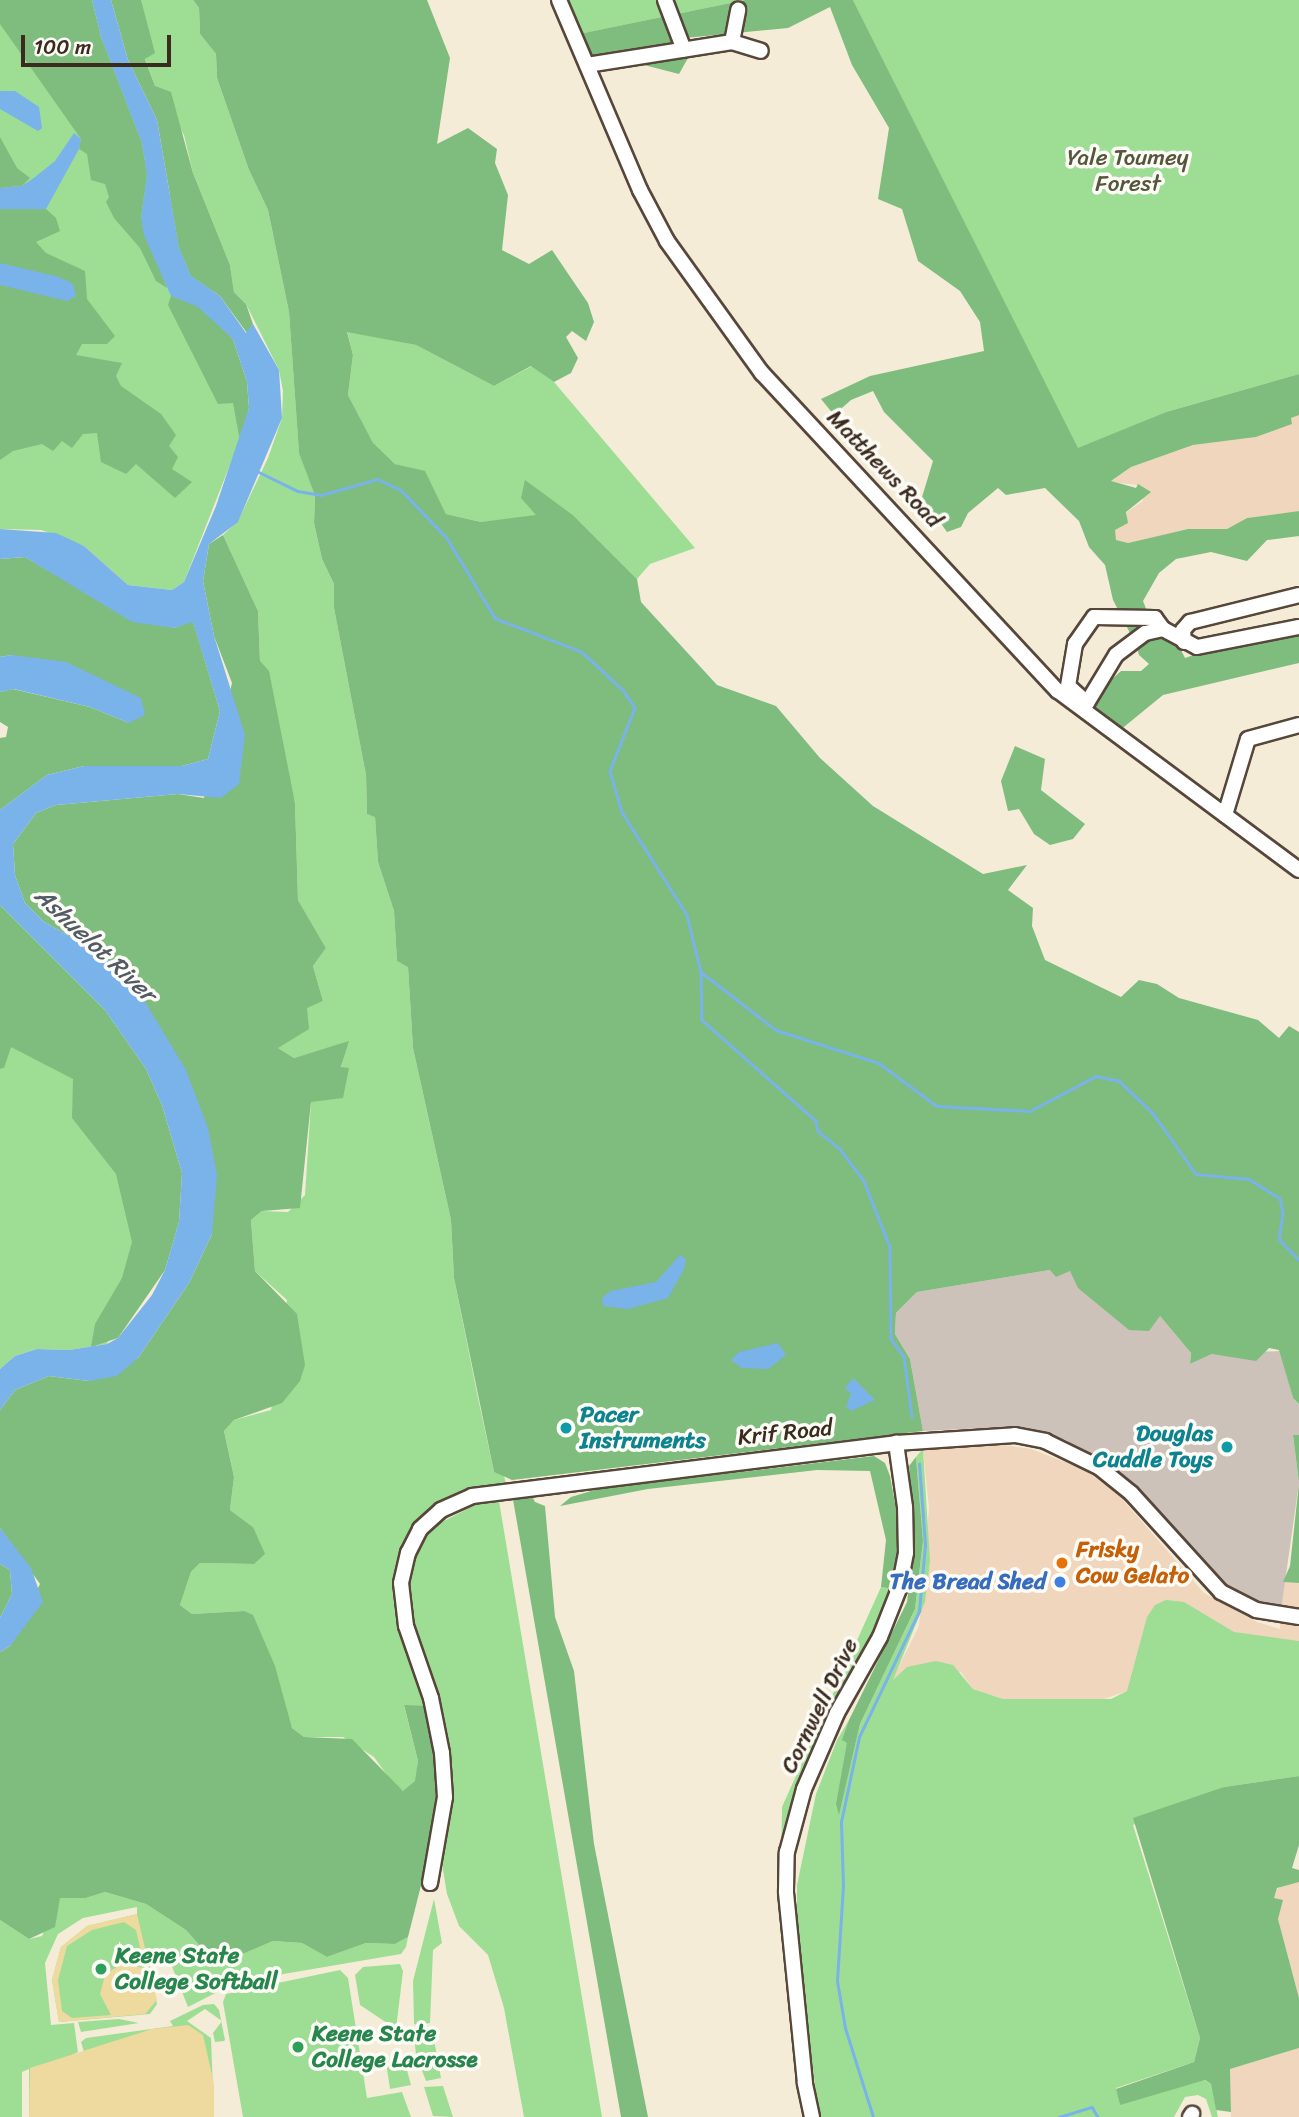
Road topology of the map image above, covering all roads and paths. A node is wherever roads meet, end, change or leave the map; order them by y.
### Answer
1 (559, 0) edge
2 (666, 1) edge
3 (738, 10) dead end
4 (732, 42) junction
5 (684, 50) junction
6 (761, 51) dead end
7 (587, 65) junction
8 (1299, 594) edge
9 (1299, 626) edge
10 (1163, 629) junction
11 (1184, 642) junction
12 (1299, 725) edge
13 (1225, 815) junction
14 (1299, 870) edge
15 (896, 1443) junction
16 (1299, 1617) edge
17 (430, 1883) dead end
18 (812, 2117) edge

1 - 7 street, Matthews Road
2 - 5 street
3 - 4 street
4 - 5 street
4 - 6 street
5 - 7 street
7 - 13 street, Matthews Road
8 - 11 street
9 - 11 street
10 - 10 street
10 - 11 street
12 - 13 street
13 - 14 street, Matthews Road
15 - 16 street, Krif Road
15 - 17 street, Krif Road
15 - 18 street, Cornwell Drive

